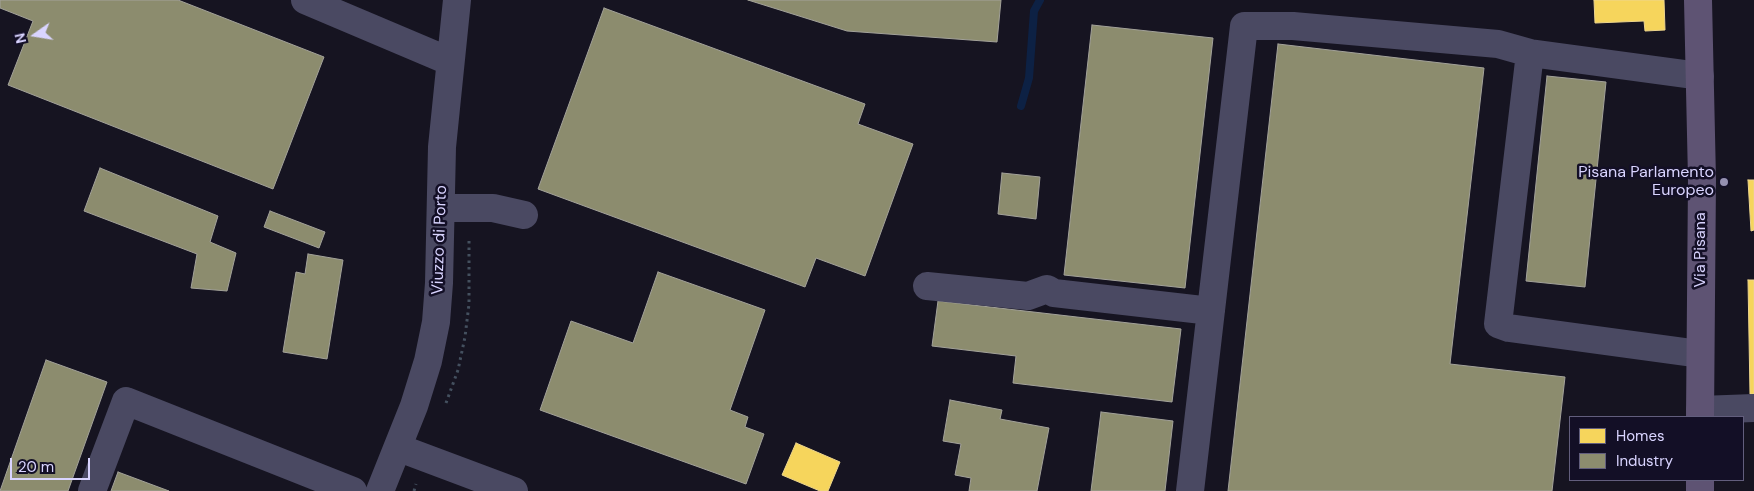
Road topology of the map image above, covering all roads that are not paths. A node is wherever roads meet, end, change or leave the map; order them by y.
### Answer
1 (305, 0) edge
2 (457, 0) edge
3 (1698, 0) edge
4 (1530, 52) junction
5 (449, 61) junction
6 (1700, 76) junction
7 (442, 208) junction
8 (524, 215) dead end
9 (927, 286) dead end
10 (1211, 311) junction
11 (1700, 354) junction
12 (1754, 408) edge
13 (1700, 414) edge
14 (399, 448) junction
15 (92, 491) edge
16 (353, 491) edge
17 (380, 491) edge
18 (514, 491) edge
19 (1190, 491) edge

1 - 5 street
2 - 5 street, Viuzzo di Porto
3 - 6 main road, Via Pisana
4 - 6 street
4 - 10 street
4 - 11 street
5 - 7 street, Viuzzo di Porto
6 - 11 main road, Via Pisana
7 - 8 street
7 - 14 street, Viuzzo di Porto
9 - 10 street
10 - 19 street
11 - 13 main road, Via Pisana
12 - 13 street, Via Pisana
14 - 17 street, Viuzzo di Porto
14 - 18 street
15 - 16 street

